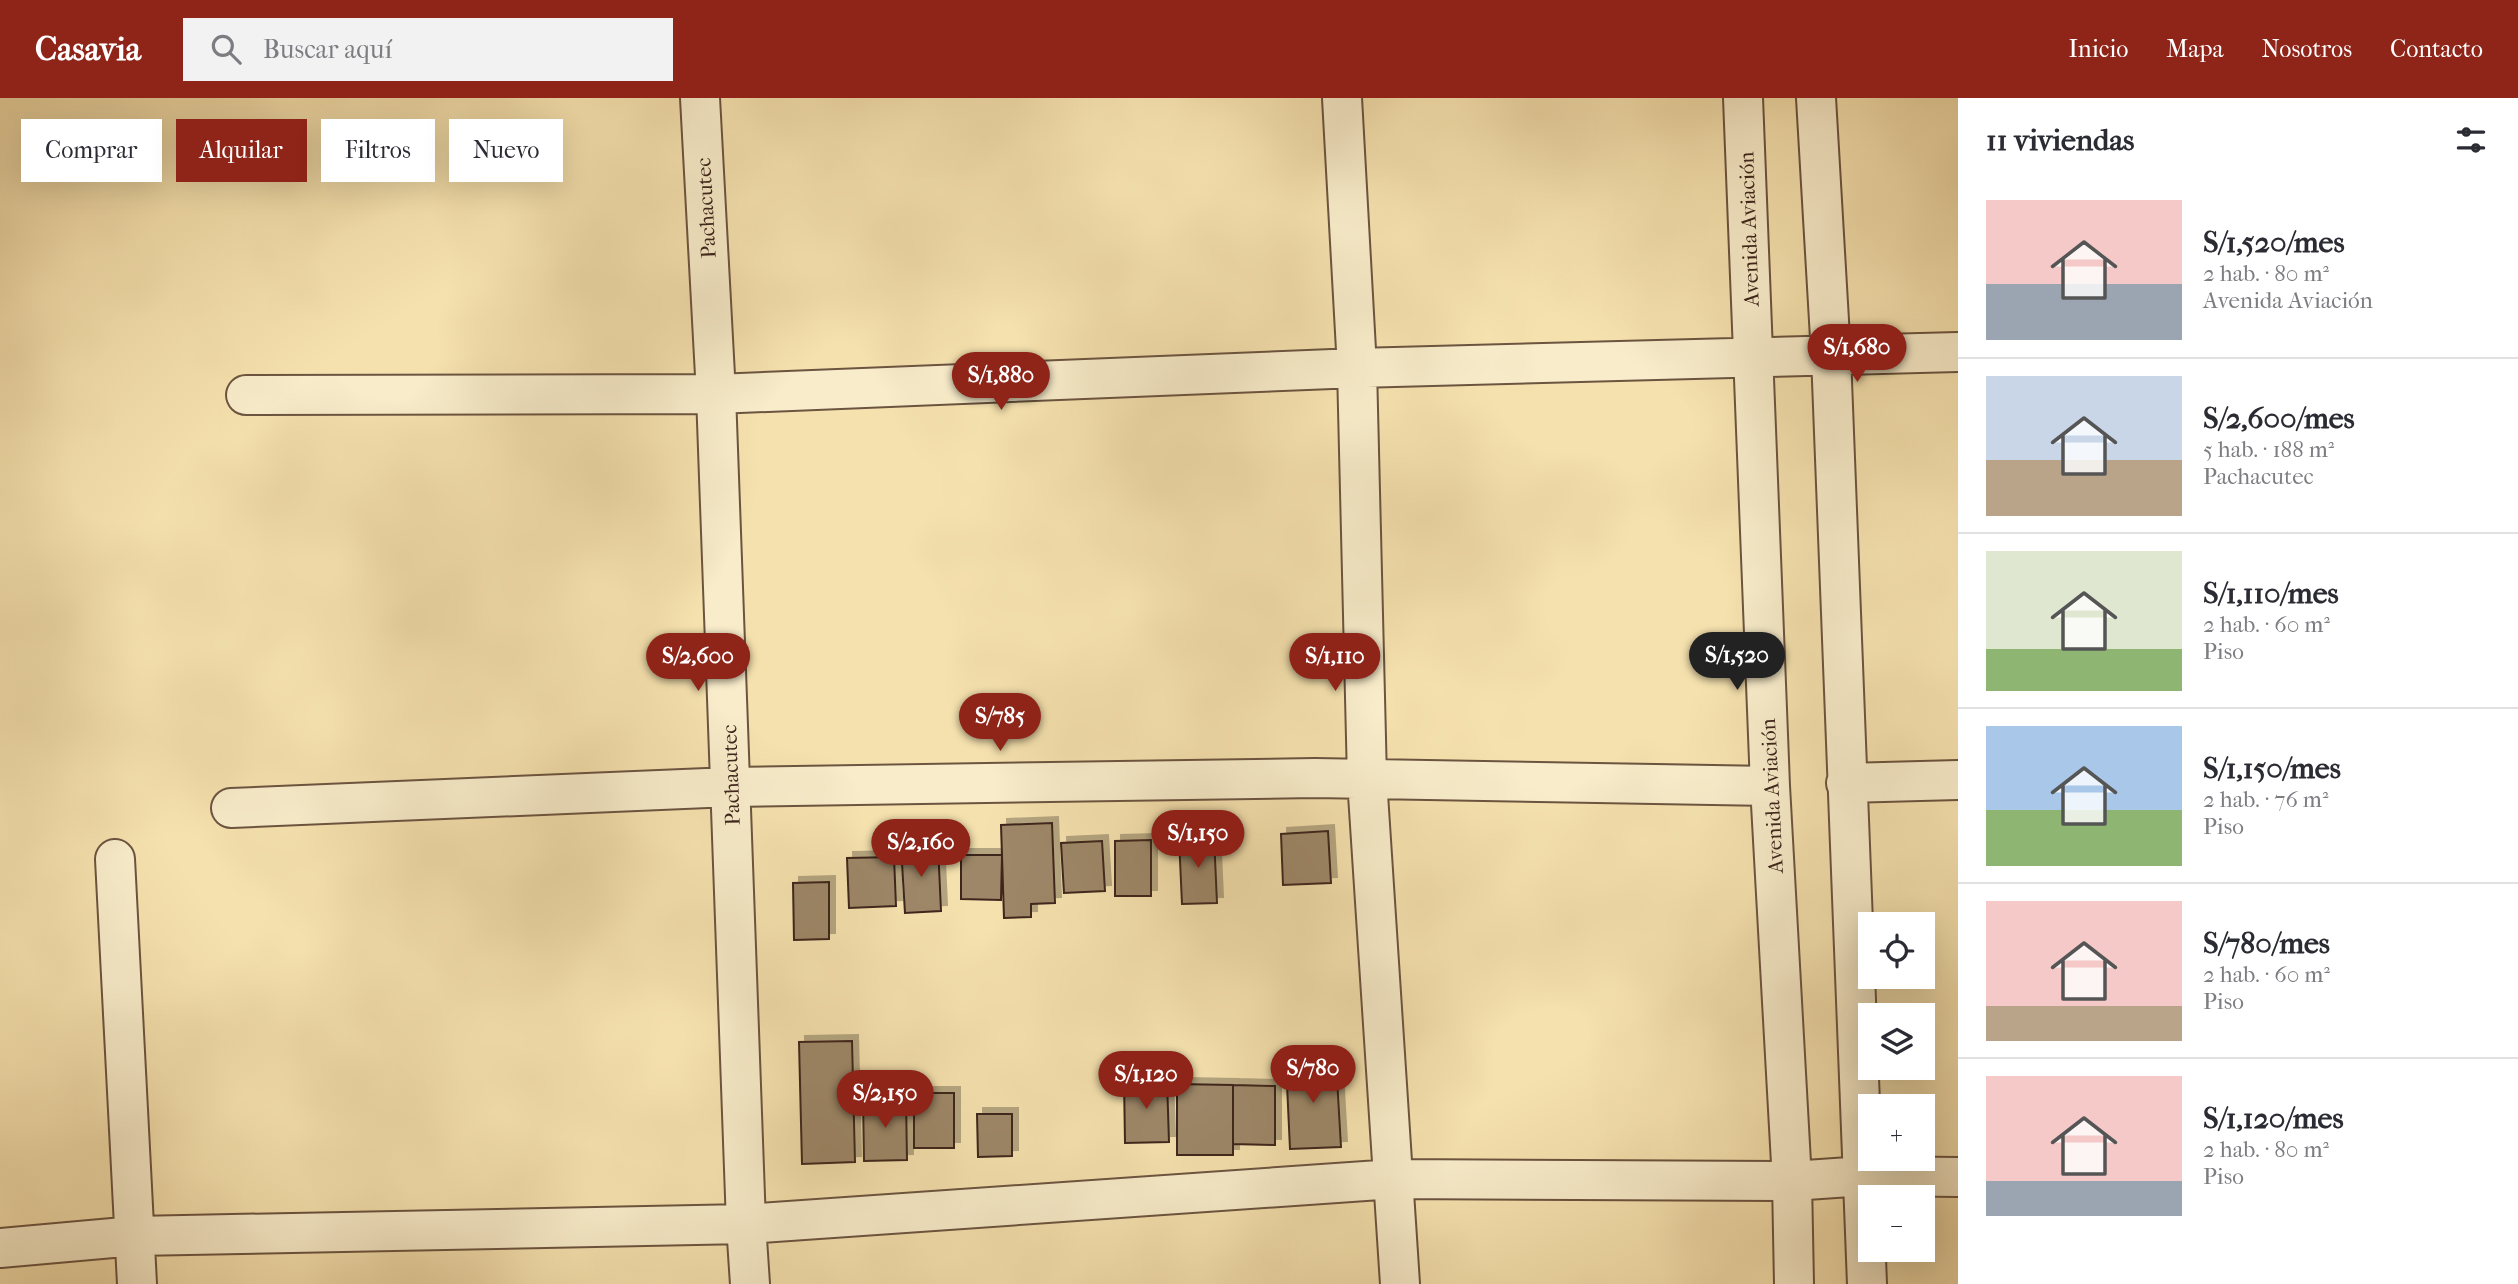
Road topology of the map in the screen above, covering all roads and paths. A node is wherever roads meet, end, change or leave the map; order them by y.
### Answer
1 (700, 98) edge
2 (1342, 98) edge
3 (1743, 98) edge
4 (1816, 98) edge
5 (1958, 352) edge
6 (1831, 355) junction
7 (1754, 357) junction
8 (1357, 368) junction
9 (716, 394) junction
10 (246, 395) dead end
11 (1367, 779) junction
12 (1958, 780) edge
13 (1846, 783) junction
14 (1770, 786) junction
15 (731, 787) junction
16 (231, 808) dead end
17 (115, 859) dead end
18 (1864, 1176) junction
19 (1958, 1177) edge
20 (1394, 1179) junction
21 (1792, 1181) junction
22 (746, 1224) junction
23 (135, 1236) junction
24 (0, 1248) edge
25 (137, 1284) edge
26 (750, 1284) edge
27 (1400, 1284) edge
28 (1794, 1284) edge
29 (1867, 1284) edge

1 - 9 street, Pachacutec
2 - 8 street
3 - 7 street, Avenida Aviación
4 - 6 street
5 - 6 street
6 - 7 street
6 - 13 street
7 - 8 street
7 - 14 street, Avenida Aviación
8 - 9 street
8 - 11 street
9 - 10 street
9 - 15 street, Pachacutec
11 - 14 street
11 - 15 street
11 - 20 street
12 - 13 street
13 - 18 street
14 - 21 street, Avenida Aviación
15 - 16 street
15 - 22 street, Pachacutec
17 - 23 street
18 - 19 street
18 - 21 street
18 - 29 street
20 - 21 street
20 - 22 street
20 - 27 street
21 - 28 street, Avenida Aviación
22 - 23 street
22 - 26 street, Pachacutec
23 - 24 street
23 - 25 street

